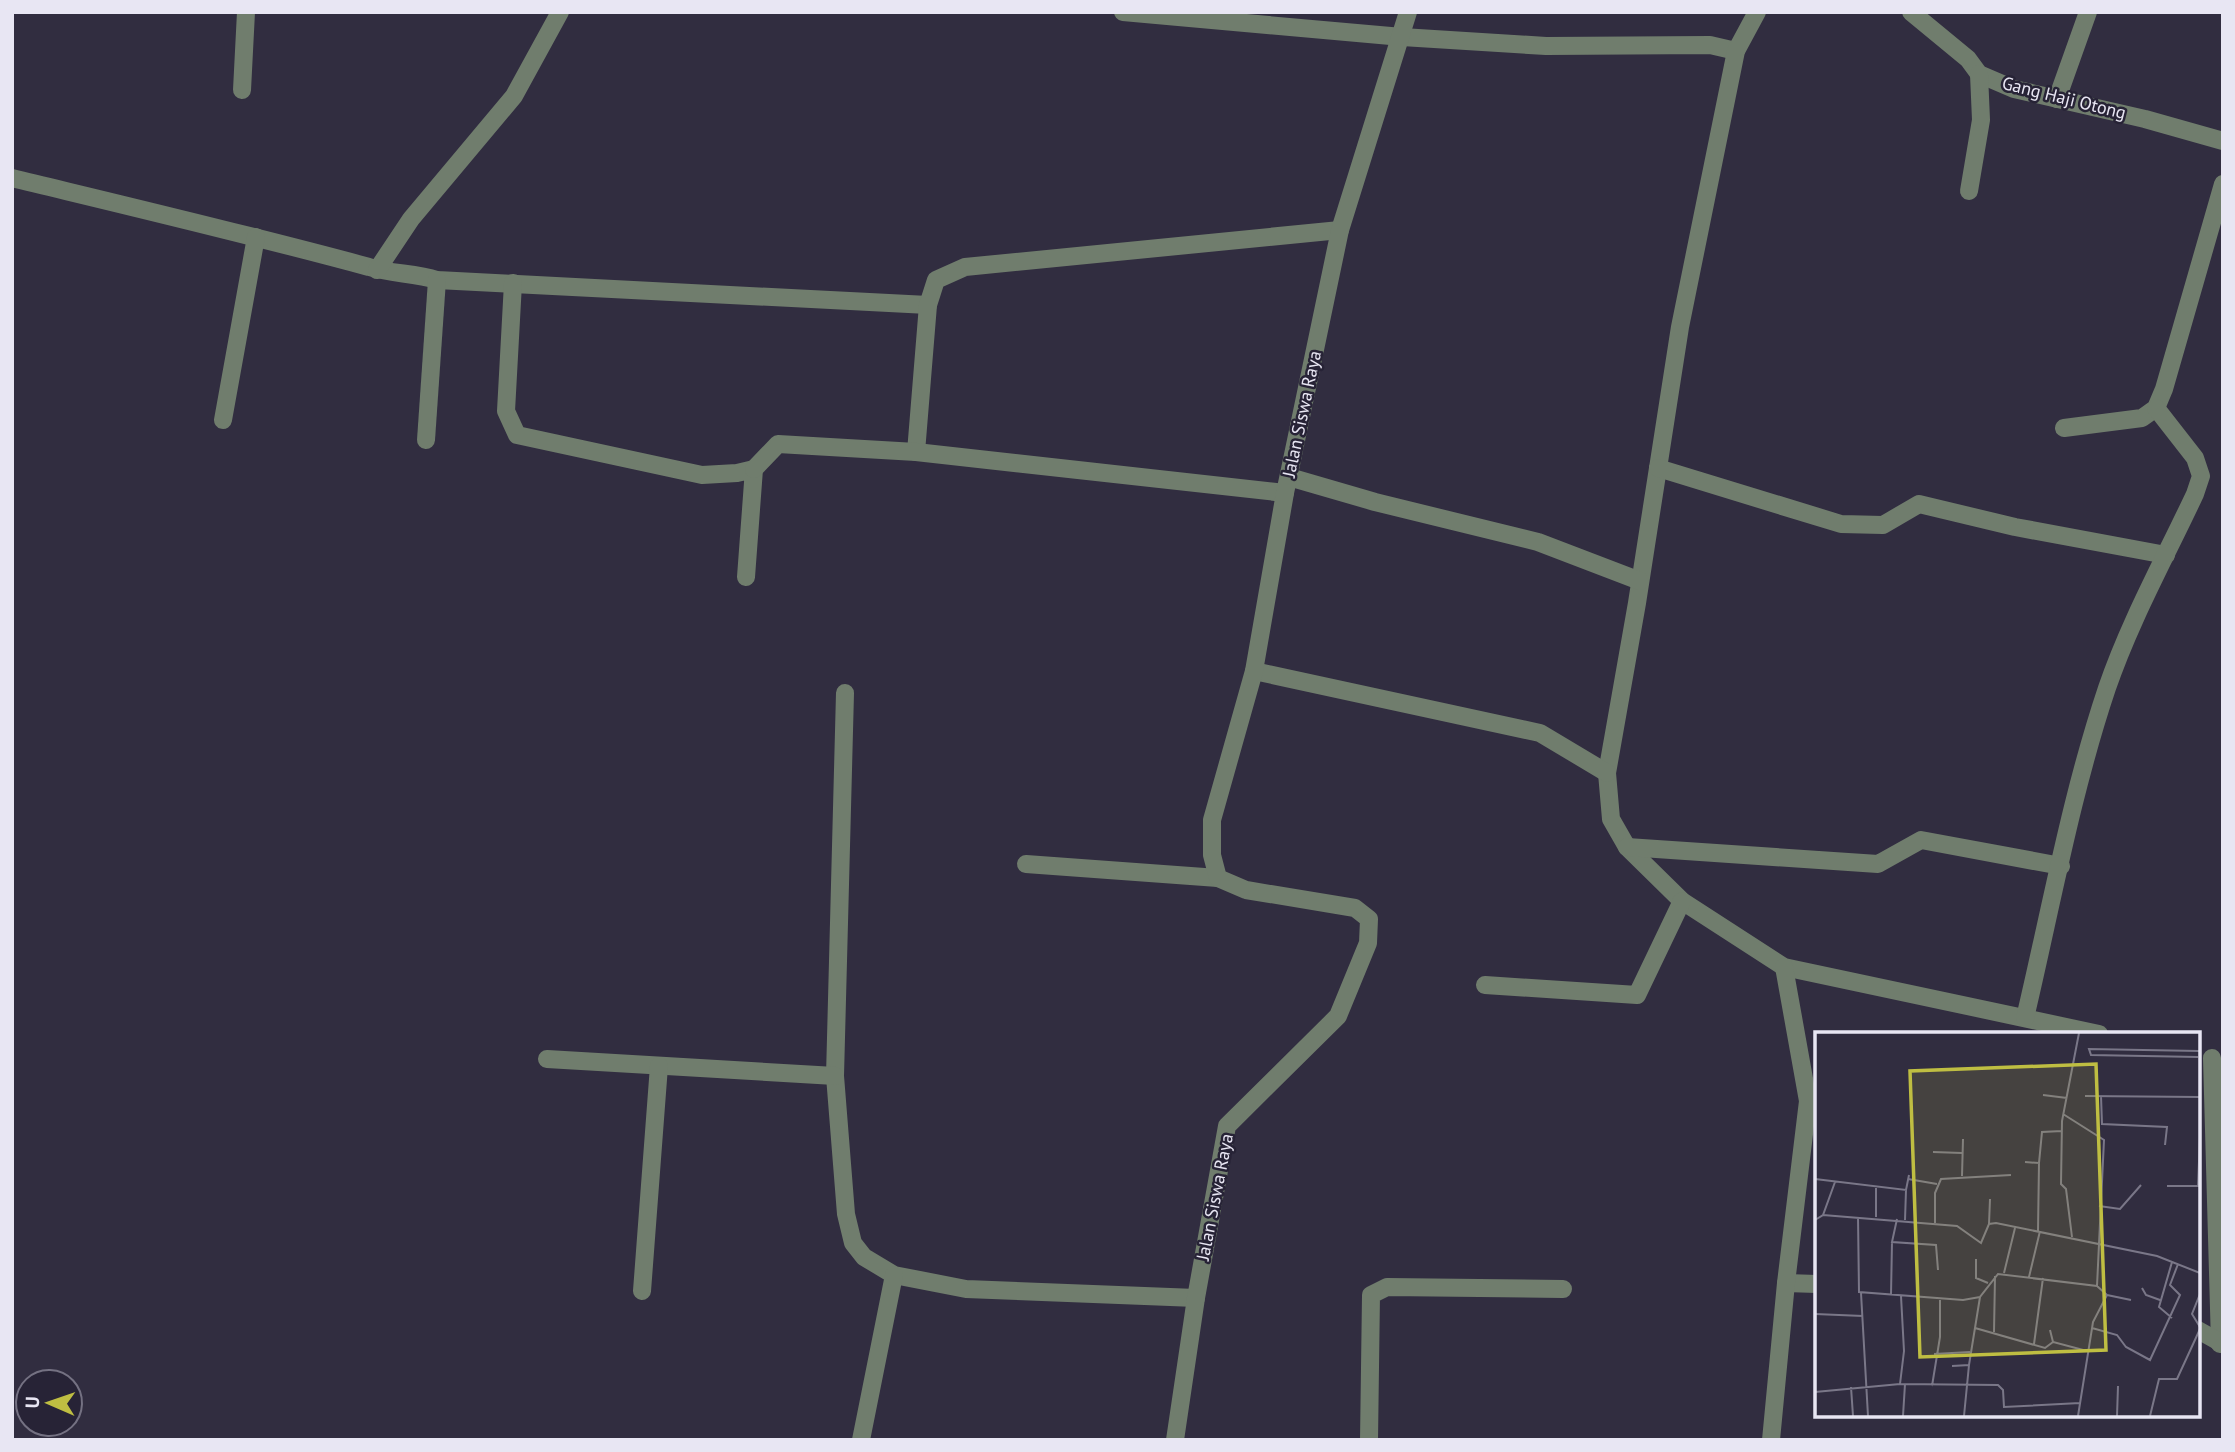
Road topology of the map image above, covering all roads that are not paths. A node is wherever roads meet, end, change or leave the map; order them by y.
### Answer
1 (246, 12) edge
2 (560, 12) edge
3 (1123, 12) edge
4 (1408, 12) edge
5 (1757, 12) edge
6 (1911, 12) edge
7 (2088, 12) edge
8 (1402, 37) junction
9 (1736, 51) junction
10 (1979, 74) junction
11 (242, 90) dead end
12 (2057, 99) junction
13 (2223, 141) edge
14 (12, 178) edge
15 (2223, 184) edge
16 (1969, 191) dead end
17 (1340, 230) junction
18 (256, 237) junction
19 (377, 270) junction
20 (438, 280) junction
21 (513, 283) junction
22 (928, 305) junction
23 (2157, 408) junction
24 (223, 420) dead end
25 (2064, 428) dead end
26 (426, 440) dead end
27 (916, 452) junction
28 (1658, 468) junction
29 (754, 469) junction
30 (1287, 485) junction
31 (2166, 555) junction
32 (746, 577) dead end
33 (1640, 581) junction
34 (1254, 671) junction
35 (845, 693) dead end
36 (1607, 773) junction
37 (1627, 847) junction
38 (1026, 864) dead end
39 (2061, 866) junction
40 (1218, 878) junction
41 (1682, 901) junction
42 (1784, 967) junction
43 (1485, 985) dead end
44 (2025, 1018) junction
45 (2090, 1032) edge
46 (2211, 1058) edge
47 (547, 1059) dead end
48 (659, 1066) junction
49 (835, 1076) junction
50 (894, 1275) junction
51 (1786, 1283) junction
52 (1815, 1284) edge
53 (1563, 1289) dead end
54 (642, 1291) dead end
55 (1196, 1298) junction
56 (2200, 1331) edge
57 (2221, 1344) edge
58 (861, 1440) edge
59 (1175, 1440) edge
60 (1369, 1440) edge
61 (1771, 1440) edge

1 - 11 street
2 - 19 street
3 - 8 street
4 - 8 street, Jalan Siswa Raya
5 - 9 street
6 - 10 street
7 - 12 street
8 - 9 street
8 - 17 street, Jalan Siswa Raya
9 - 28 street
10 - 12 street, Gang Haji Otong
10 - 16 street, Gang Haji Otong
12 - 13 street, Gang Haji Otong
14 - 18 street
15 - 23 street
17 - 22 street
17 - 30 street, Jalan Siswa Raya
18 - 19 street
18 - 24 street
19 - 20 street
20 - 21 street
20 - 26 street
21 - 22 street
21 - 29 street
22 - 27 street
23 - 25 street
23 - 31 street
27 - 29 street
27 - 30 street
28 - 31 street
28 - 33 street
29 - 32 street
30 - 33 street
30 - 34 street, Jalan Siswa Raya
31 - 39 street
33 - 36 street
34 - 36 street
34 - 40 street, Jalan Siswa Raya
35 - 49 street
36 - 37 street
37 - 39 street
37 - 41 street
38 - 40 street
39 - 44 street
40 - 55 street, Jalan Siswa Raya
41 - 42 street
41 - 43 street
42 - 44 street
42 - 51 street
44 - 45 street
46 - 57 street
47 - 48 street
48 - 49 street
48 - 54 street
49 - 50 street
50 - 55 street
50 - 58 street
51 - 52 street
51 - 61 street
53 - 60 street
55 - 59 street, Jalan Siswa Raya
56 - 57 street

